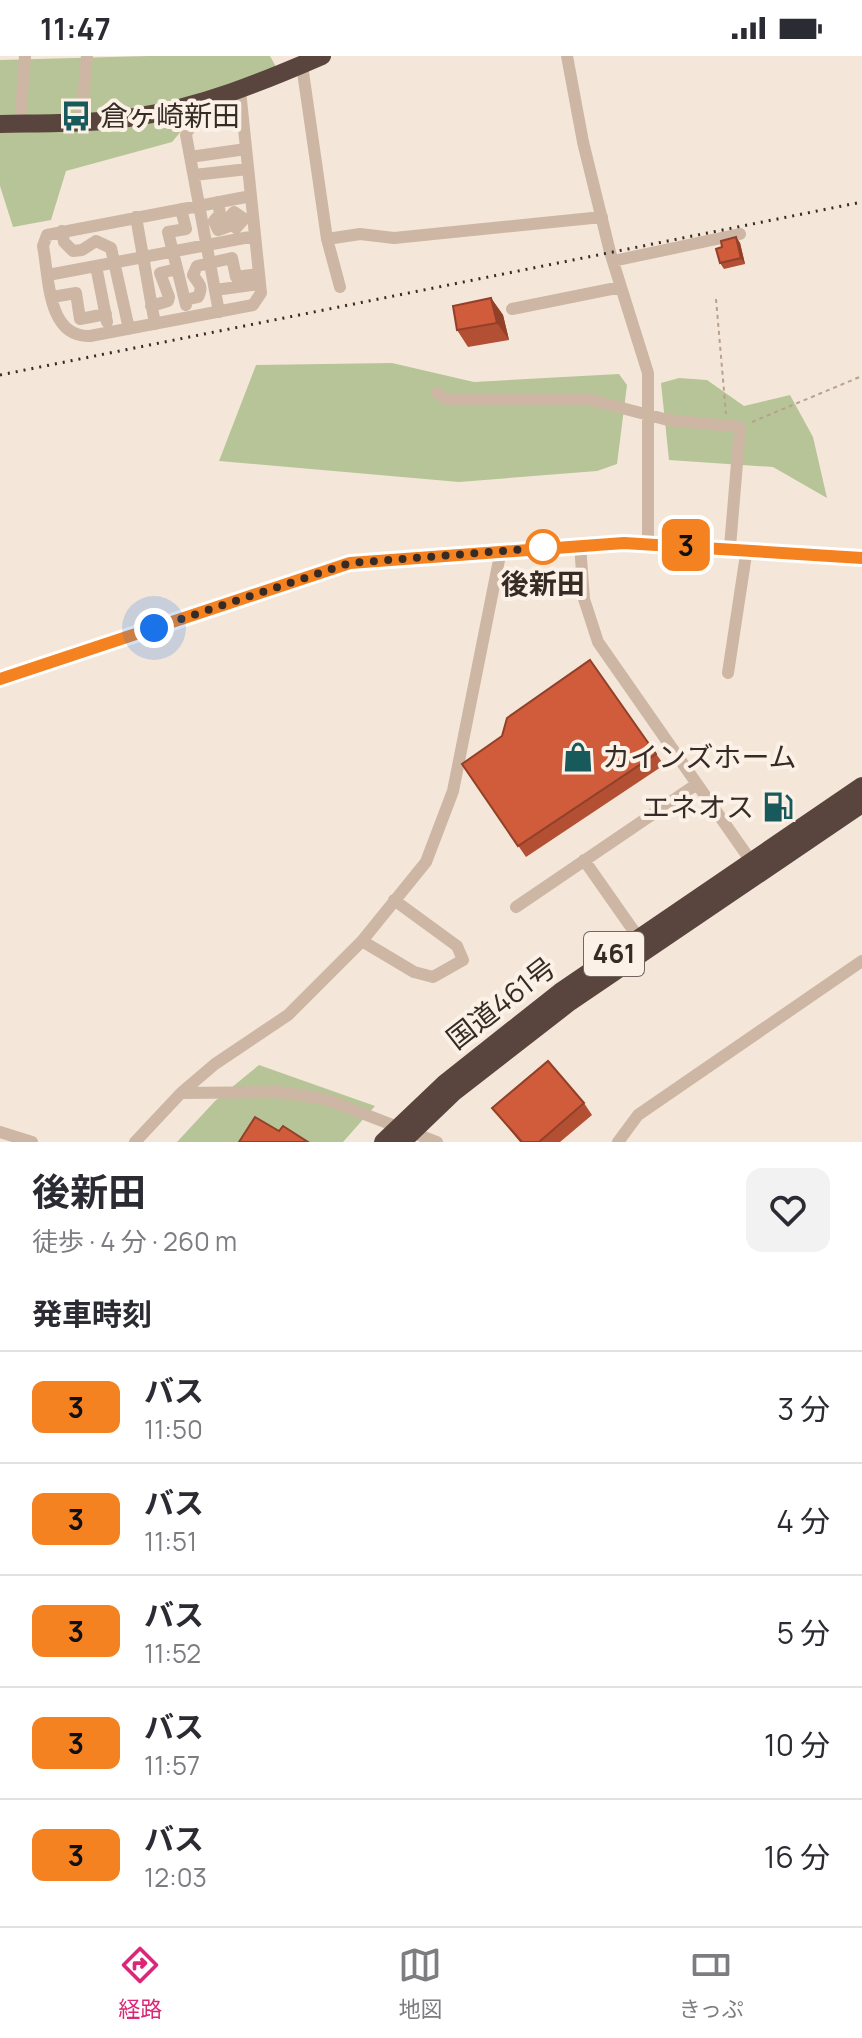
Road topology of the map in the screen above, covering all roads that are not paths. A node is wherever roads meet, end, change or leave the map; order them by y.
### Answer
1 (25, 56) edge
2 (87, 56) edge
3 (322, 56) edge
4 (567, 56) edge
5 (302, 65) junction
6 (241, 97) junction
7 (81, 121) junction
8 (20, 123) junction
9 (0, 124) edge
10 (246, 149) junction
11 (190, 157) junction
12 (248, 169) junction
13 (194, 175) junction
14 (251, 196) junction
15 (199, 206) junction
16 (181, 209) junction
17 (136, 217) junction
18 (602, 217) junction
19 (228, 221) junction
20 (62, 231) junction
21 (740, 234) dead end
22 (255, 236) junction
23 (327, 239) junction
24 (207, 245) junction
25 (173, 252) junction
26 (143, 257) junction
27 (210, 261) junction
28 (613, 261) junction
29 (115, 262) junction
30 (96, 266) junction
31 (177, 269) junction
32 (48, 275) junction
33 (259, 279) junction
34 (237, 287) junction
35 (340, 287) dead end
36 (621, 287) junction
37 (215, 290) junction
38 (52, 297) junction
39 (185, 300) junction
40 (151, 306) junction
41 (241, 308) junction
42 (512, 309) dead end
43 (219, 312) junction
44 (106, 314) junction
45 (189, 317) junction
46 (155, 324) junction
47 (129, 329) junction
48 (110, 333) junction
49 (437, 393) dead end
50 (648, 414) junction
51 (648, 544) junction
52 (580, 545) junction
53 (730, 547) junction
54 (747, 548) junction
55 (501, 550) junction
56 (862, 558) edge
57 (728, 673) dead end
58 (0, 679) edge
59 (697, 784) junction
60 (862, 786) edge
61 (862, 804) edge
62 (584, 860) junction
63 (751, 861) junction
64 (394, 900) junction
65 (516, 907) dead end
66 (638, 937) junction
67 (362, 941) junction
68 (862, 961) edge
69 (181, 1093) junction
70 (0, 1132) edge
71 (404, 1133) edge
72 (32, 1142) edge
73 (135, 1142) edge
74 (383, 1142) edge
75 (437, 1142) edge
76 (618, 1142) edge

1 - 8 street
2 - 7 street
3 - 5 highway
4 - 18 street
5 - 6 highway
5 - 23 street
6 - 7 highway
6 - 10 street
6 - 11 street
7 - 8 highway
8 - 9 highway
10 - 11 street
10 - 12 street
11 - 13 street
12 - 13 street
12 - 14 street
13 - 15 street
14 - 19 street
14 - 22 street
15 - 16 street
15 - 19 street
15 - 24 street
16 - 17 street
16 - 25 street
17 - 20 street
17 - 26 street
18 - 23 street
18 - 28 street
19 - 22 street
19 - 24 street
20 - 29 street
20 - 32 street
21 - 28 street
22 - 33 street
23 - 35 street
24 - 25 street
24 - 27 street
25 - 26 street
25 - 31 street
26 - 29 street
26 - 40 street
27 - 33 street
27 - 37 street
27 - 39 street
28 - 36 street
29 - 30 street
29 - 47 street
30 - 32 street
30 - 44 street
31 - 39 street
31 - 40 street
32 - 38 street
33 - 34 street
33 - 41 street
34 - 37 street
34 - 41 street
36 - 42 street
36 - 50 street
37 - 43 street
38 - 44 street
38 - 48 street
39 - 45 street
40 - 46 street
41 - 43 street
43 - 45 street
44 - 48 street
45 - 46 street
46 - 47 street
47 - 48 street
49 - 50 street
50 - 51 street
50 - 53 street
51 - 52 street
51 - 53 street
52 - 55 street
52 - 59 street
53 - 54 street
54 - 56 street
54 - 57 street
55 - 58 street
55 - 64 street
59 - 62 street
59 - 63 street
60 - 63 highway, 国道461号 / 461
61 - 71 highway, 国道461号 / 461
62 - 65 street
62 - 66 street
63 - 66 highway, 国道461号 / 461
64 - 67 street
64 - 67 street
66 - 71 highway, 国道461号 / 461
67 - 69 street
68 - 76 street
69 - 71 street
69 - 73 street
70 - 72 street
71 - 74 highway, 国道461号 / 461
71 - 75 street

